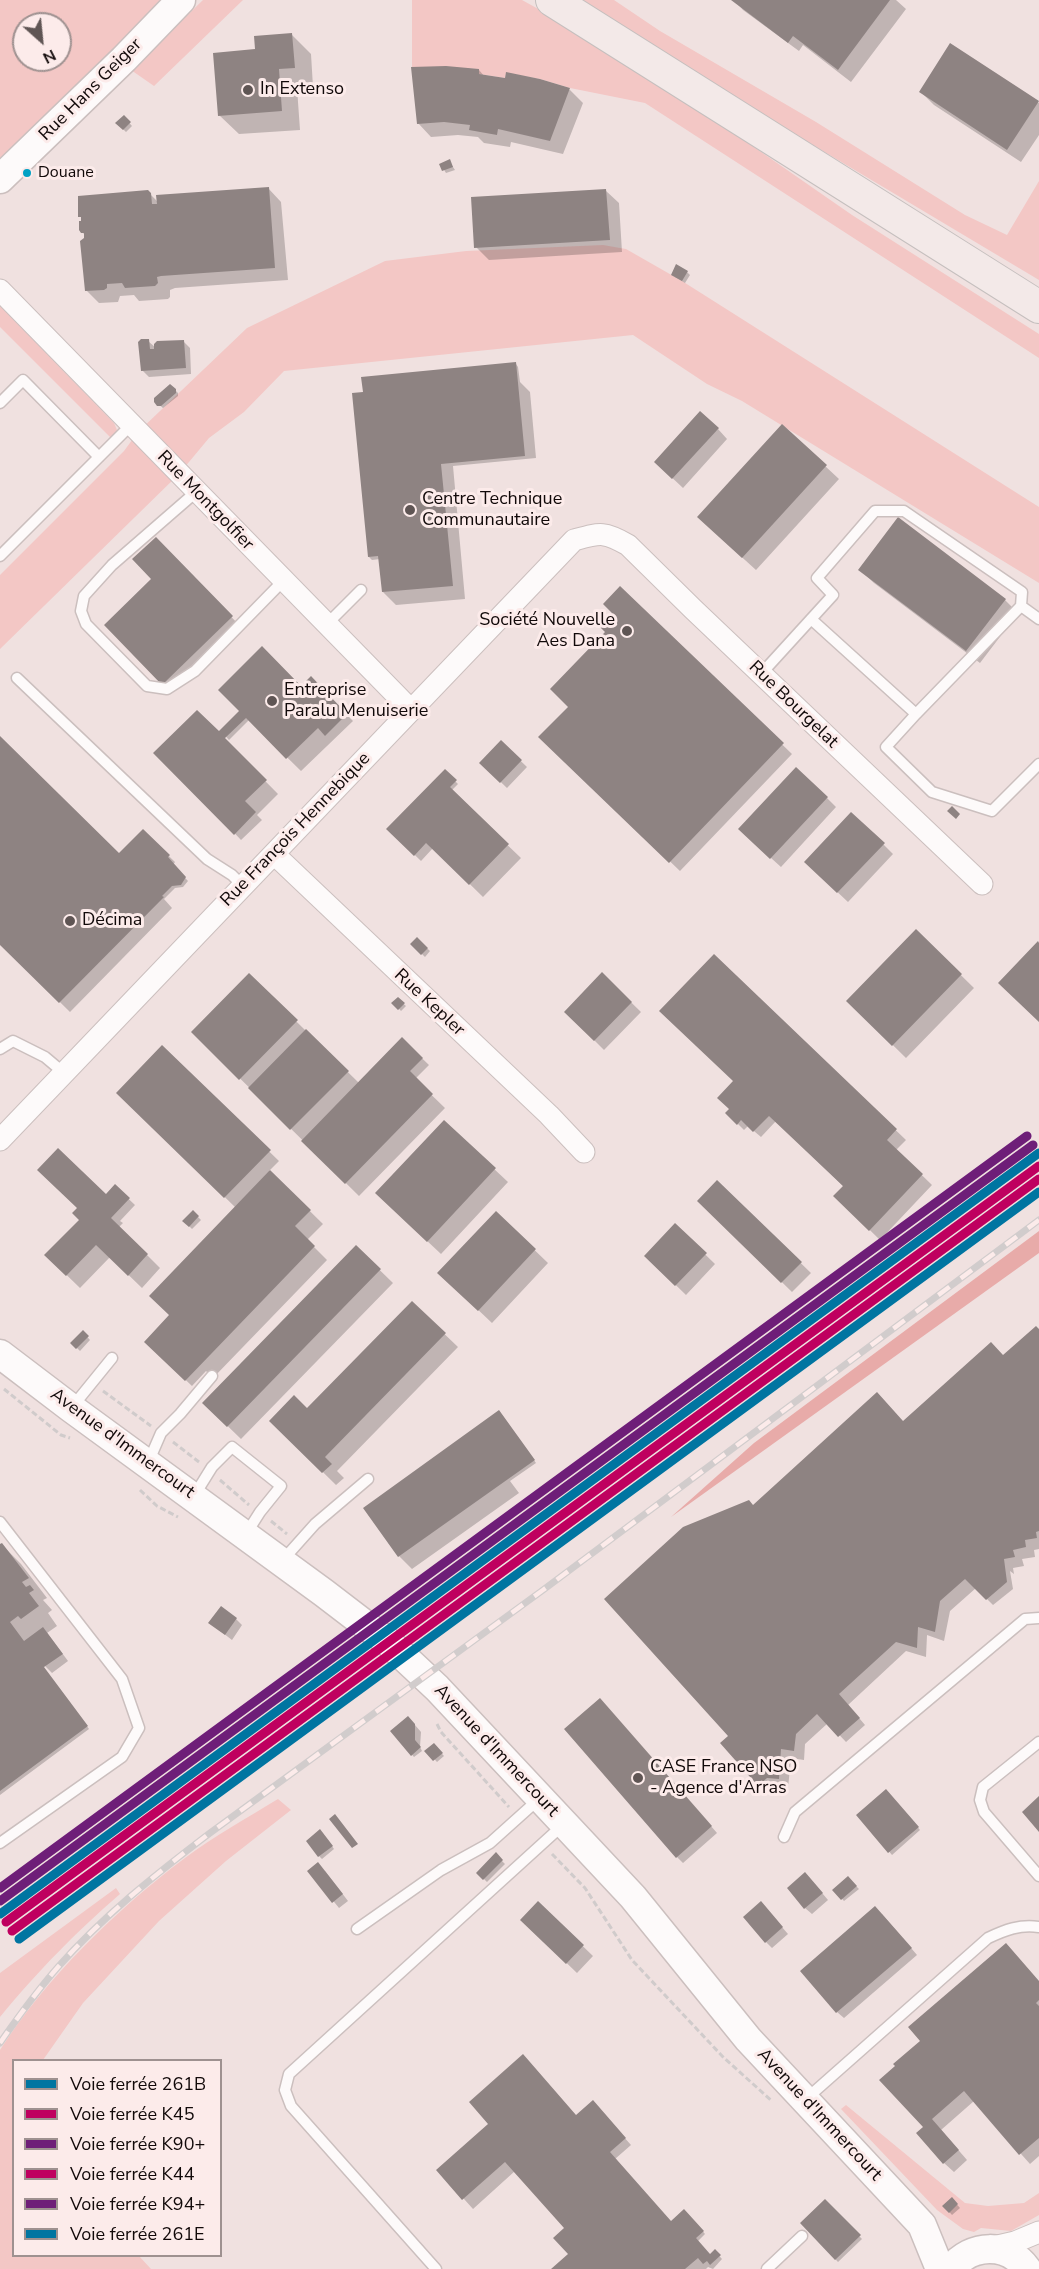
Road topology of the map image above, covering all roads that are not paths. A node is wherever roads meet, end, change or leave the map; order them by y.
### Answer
1 (181, 0) edge
2 (552, 0) edge
3 (0, 179) edge
4 (0, 290) edge
5 (1027, 295) edge
6 (0, 403) edge
7 (131, 425) junction
8 (99, 457) junction
9 (196, 492) junction
10 (599, 533) joint
11 (0, 556) edge
12 (283, 581) junction
13 (361, 590) dead end
14 (1021, 606) junction
15 (811, 619) junction
16 (1039, 619) edge
17 (327, 624) junction
18 (760, 674) junction
19 (17, 678) dead end
20 (411, 710) junction
21 (916, 714) junction
22 (1039, 764) edge
23 (274, 854) junction
24 (982, 884) dead end
25 (243, 886) junction
26 (0, 1049) edge
27 (64, 1074) junction
28 (0, 1140) edge
29 (584, 1152) dead end
30 (0, 1354) edge
31 (112, 1358) dead end
32 (212, 1376) dead end
33 (71, 1408) junction
34 (148, 1463) junction
35 (368, 1479) dead end
36 (186, 1507) junction
37 (0, 1522) edge
38 (246, 1534) junction
39 (282, 1561) junction
40 (1039, 1618) edge
41 (1039, 1742) edge
42 (540, 1798) junction
43 (565, 1824) junction
44 (784, 1837) dead end
45 (0, 1843) edge
46 (1039, 1876) edge
47 (1039, 1928) edge
48 (357, 1929) dead end
49 (792, 2104) junction
50 (922, 2226) junction
51 (1039, 2232) edge
52 (802, 2236) dead end
53 (985, 2249) junction
54 (436, 2269) edge
55 (768, 2269) edge
56 (940, 2269) edge
57 (951, 2269) edge
58 (1027, 2269) edge

1 - 3 main road, Rue Hans Geiger
2 - 5 main road
4 - 7 street, Rue Montgolfier
6 - 8 lane
7 - 8 lane
7 - 9 street, Rue Montgolfier
8 - 11 lane
9 - 12 street, Rue Montgolfier
9 - 12 lane
10 - 18 street, Rue Bourgelat
10 - 20 street, Rue François Hennebique
12 - 17 street, Rue Montgolfier
13 - 17 lane
14 - 15 lane
14 - 16 lane
14 - 21 lane
15 - 18 lane
15 - 21 lane
17 - 20 street, Rue Montgolfier
18 - 24 street, Rue Bourgelat
19 - 25 lane
20 - 23 street, Rue François Hennebique
21 - 22 lane
23 - 25 street, Rue François Hennebique
23 - 29 street, Rue Kepler
25 - 27 street, Rue François Hennebique
26 - 27 lane
27 - 28 street, Rue François Hennebique
30 - 33 main road, Avenue d'Immercourt
31 - 33 lane
32 - 34 lane
33 - 34 main road, Avenue d'Immercourt
34 - 36 main road, Avenue d'Immercourt
35 - 39 lane
36 - 38 main road, Avenue d'Immercourt
36 - 38 lane
37 - 45 lane
38 - 39 main road, Avenue d'Immercourt
39 - 42 main road, Avenue d'Immercourt
40 - 44 lane
41 - 46 lane
42 - 43 main road, Avenue d'Immercourt
42 - 48 lane
43 - 49 main road, Avenue d'Immercourt
43 - 54 lane
47 - 49 lane
49 - 50 main road, Avenue d'Immercourt
50 - 53 main road, Avenue d'Immercourt
50 - 56 main road, Avenue d'Immercourt
51 - 53 street
52 - 55 lane
53 - 57 main road
53 - 58 main road, Avenue d'Immercourt

